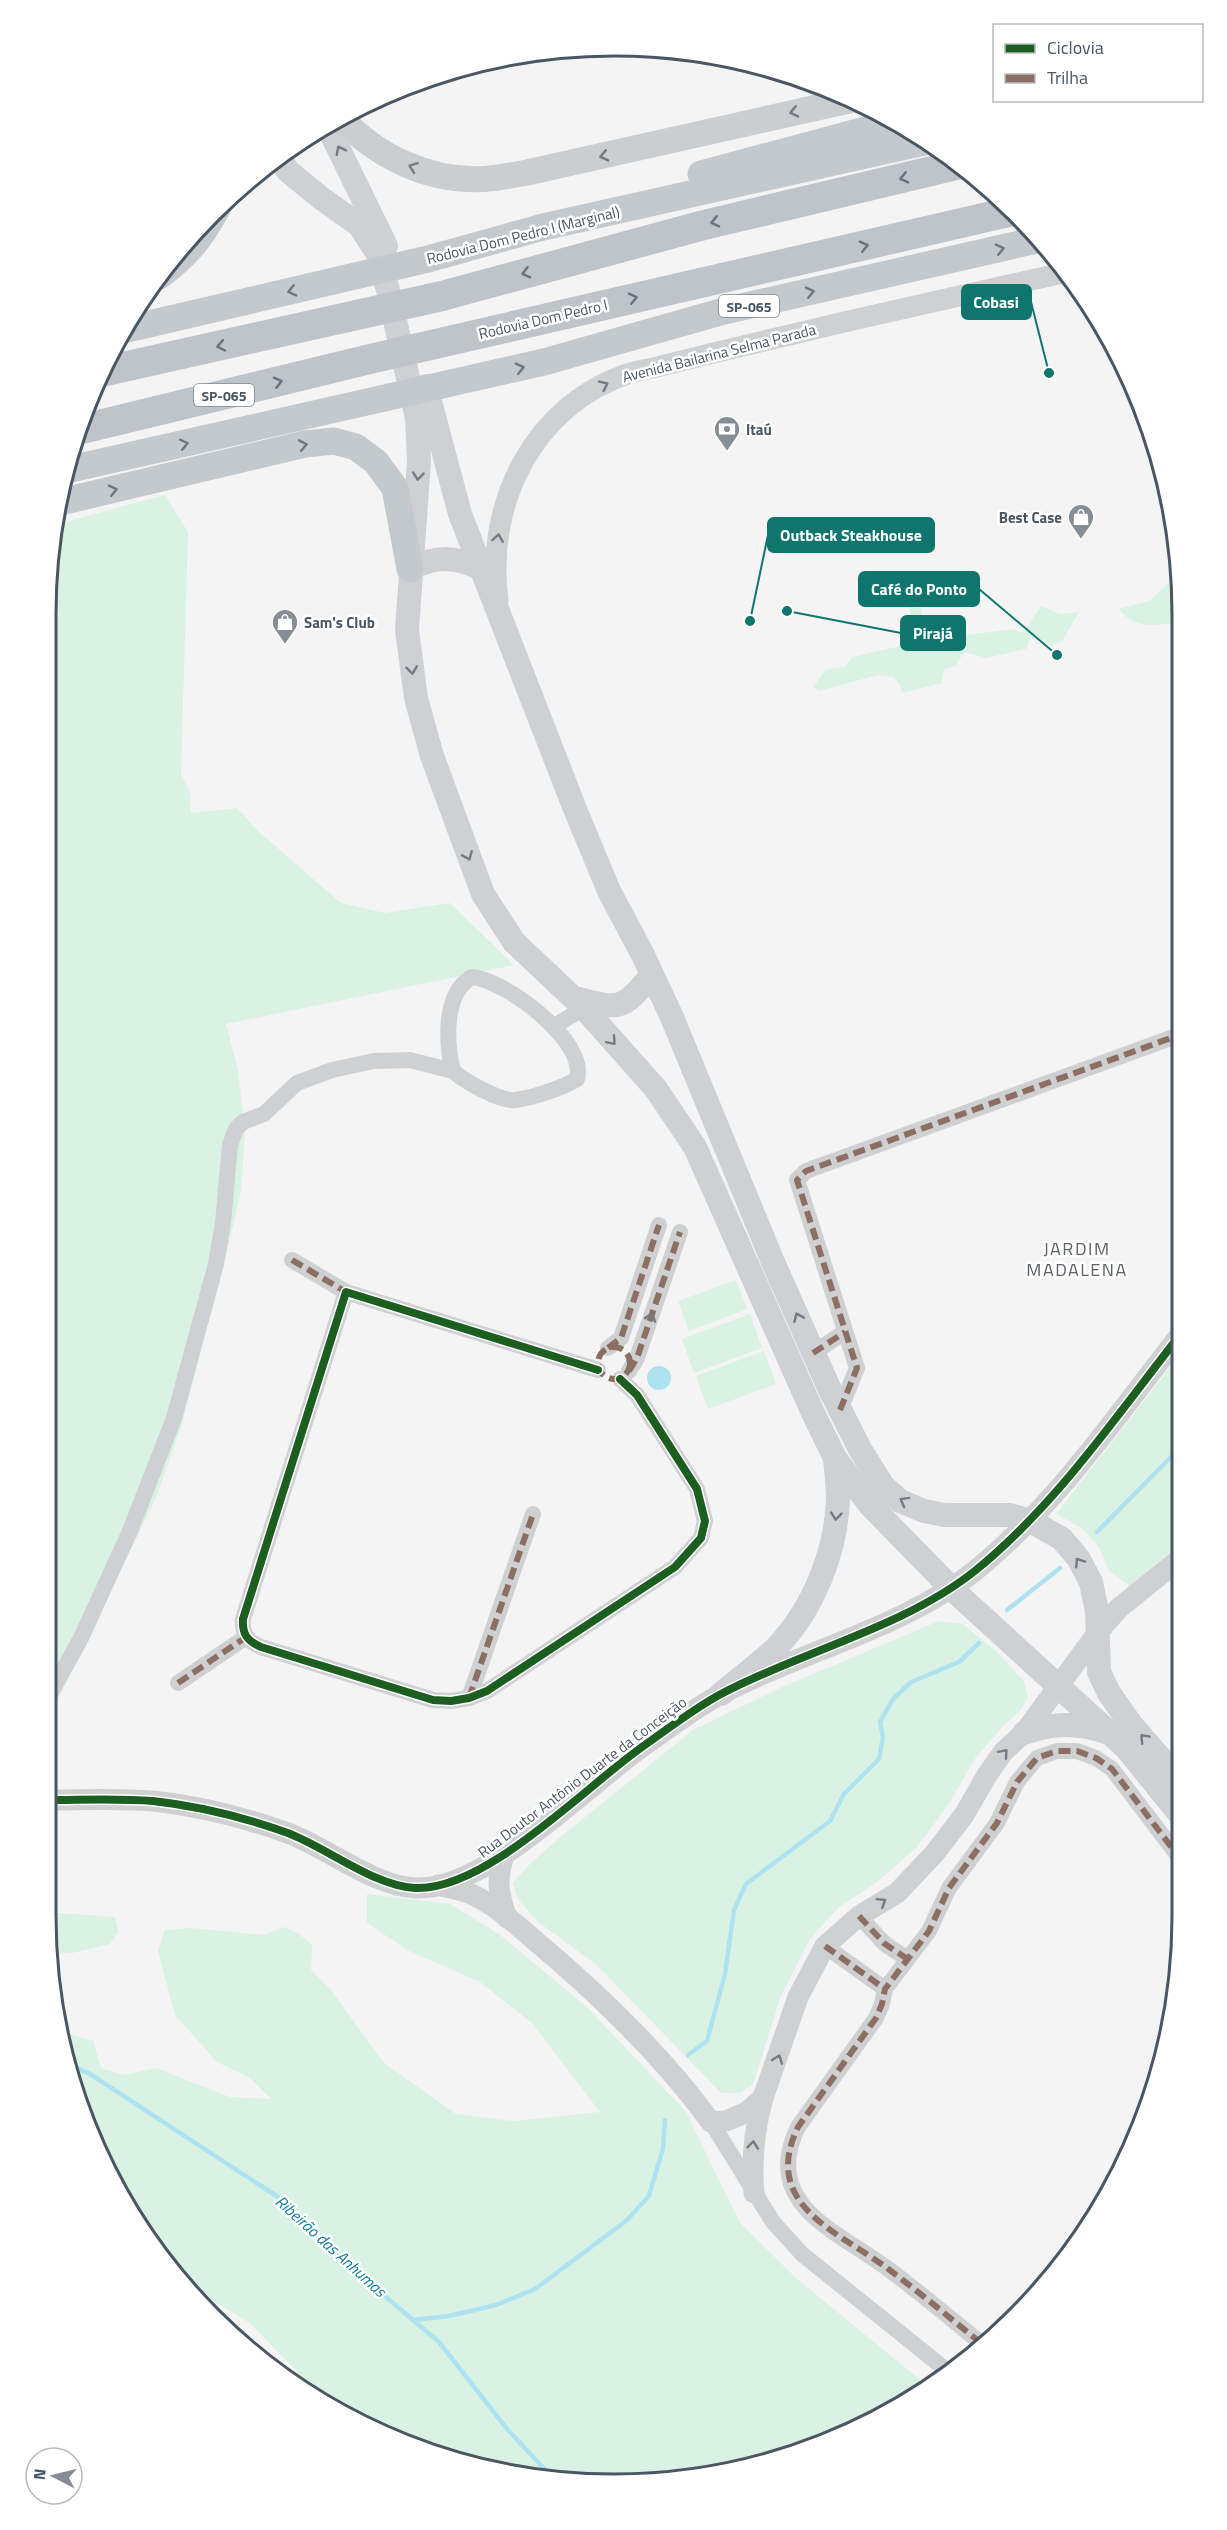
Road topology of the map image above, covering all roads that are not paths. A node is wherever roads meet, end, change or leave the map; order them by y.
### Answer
1 (838, 103) edge
2 (346, 124) edge
3 (883, 125) edge
4 (331, 133) edge
5 (915, 144) edge
6 (283, 164) edge
7 (948, 167) edge
8 (1002, 214) edge
9 (543, 227) junction
10 (1029, 242) edge
11 (1056, 274) edge
12 (134, 327) edge
13 (112, 370) edge
14 (87, 428) edge
15 (75, 468) edge
16 (67, 500) edge
17 (410, 569) junction
18 (483, 570) junction
19 (501, 617) junction
20 (652, 975) junction
21 (578, 1002) junction
22 (555, 1029) junction
23 (1172, 1038) edge
24 (453, 1071) junction
25 (659, 1225) dead end
26 (680, 1232) dead end
27 (292, 1260) dead end
28 (346, 1292) junction
29 (845, 1332) junction
30 (1172, 1345) edge
31 (608, 1348) junction
32 (813, 1353) junction
33 (598, 1370) junction
34 (624, 1375) junction
35 (840, 1410) junction
36 (835, 1458) junction
37 (533, 1514) dead end
38 (1031, 1521) junction
39 (1172, 1565) edge
40 (952, 1589) junction
41 (1098, 1632) junction
42 (246, 1637) junction
43 (56, 1683) edge
44 (178, 1683) dead end
45 (1058, 1684) junction
46 (721, 1694) junction
47 (470, 1698) junction
48 (1024, 1733) junction
49 (1109, 1733) junction
50 (1172, 1771) edge
51 (56, 1800) edge
52 (1172, 1805) edge
53 (1172, 1848) edge
54 (504, 1855) junction
55 (438, 1885) junction
56 (859, 1916) junction
57 (507, 1918) junction
58 (825, 1946) junction
59 (906, 1958) junction
60 (885, 1989) junction
61 (763, 2098) junction
62 (711, 2122) junction
63 (754, 2193) junction
64 (977, 2340) edge
65 (942, 2367) edge

1 -> 2 main road
3 - 9 highway
18 -> 4 main road
5 - 9 highway, Rodovia Dom Pedro I (Marginal)
6 -> 17 main road
7 -> 13 highway
14 -> 8 highway, Rodovia Dom Pedro I / SP-065
9 -> 12 highway, Rodovia Dom Pedro I (Marginal)
15 -> 10 highway, SP-065
19 -> 11 street, Avenida Bailarina Selma Parada
16 -> 17 highway
17 - 18 main road
17 -> 21 main road
18 - 19 main road
19 - 20 main road
20 - 21 main road
32 -> 20 main road
21 - 22 street
21 -> 36 main road
22 - 24 street
22 - 24 street
23 - 29 street
24 - 43 street
25 - 31 street
34 -> 26 street
27 - 28 street
28 - 33 street
28 - 42 street
29 - 32 street
29 - 35 street
30 - 38 street, Rua Doutor Antônio Duarte da Conceição
31 - 33 street
31 - 34 street
32 - 35 main road
33 - 34 street
34 - 47 street
38 -> 35 main road
36 - 40 main road
36 -> 46 main road
37 - 47 street
38 - 40 street, Rua Doutor Antônio Duarte da Conceição
41 -> 38 main road
39 - 41 street
40 - 45 main road
40 - 46 street, Rua Doutor Antônio Duarte da Conceição
41 - 45 street
50 -> 41 main road
42 - 44 street
42 - 47 street
45 - 48 street
45 - 49 main road
46 - 54 street, Rua Doutor Antônio Duarte da Conceição
48 - 49 main road
56 -> 48 street
49 - 52 main road
51 - 55 street, Rua Doutor Antônio Duarte da Conceição
53 - 59 street
54 - 55 street, Rua Doutor Antônio Duarte da Conceição
54 - 57 street
55 - 57 street
56 - 58 street
56 - 59 street
57 - 62 street
58 - 60 street
61 -> 58 street
59 - 60 street
60 - 64 street
61 - 62 street
63 -> 61 street
62 - 63 street
63 - 65 street

